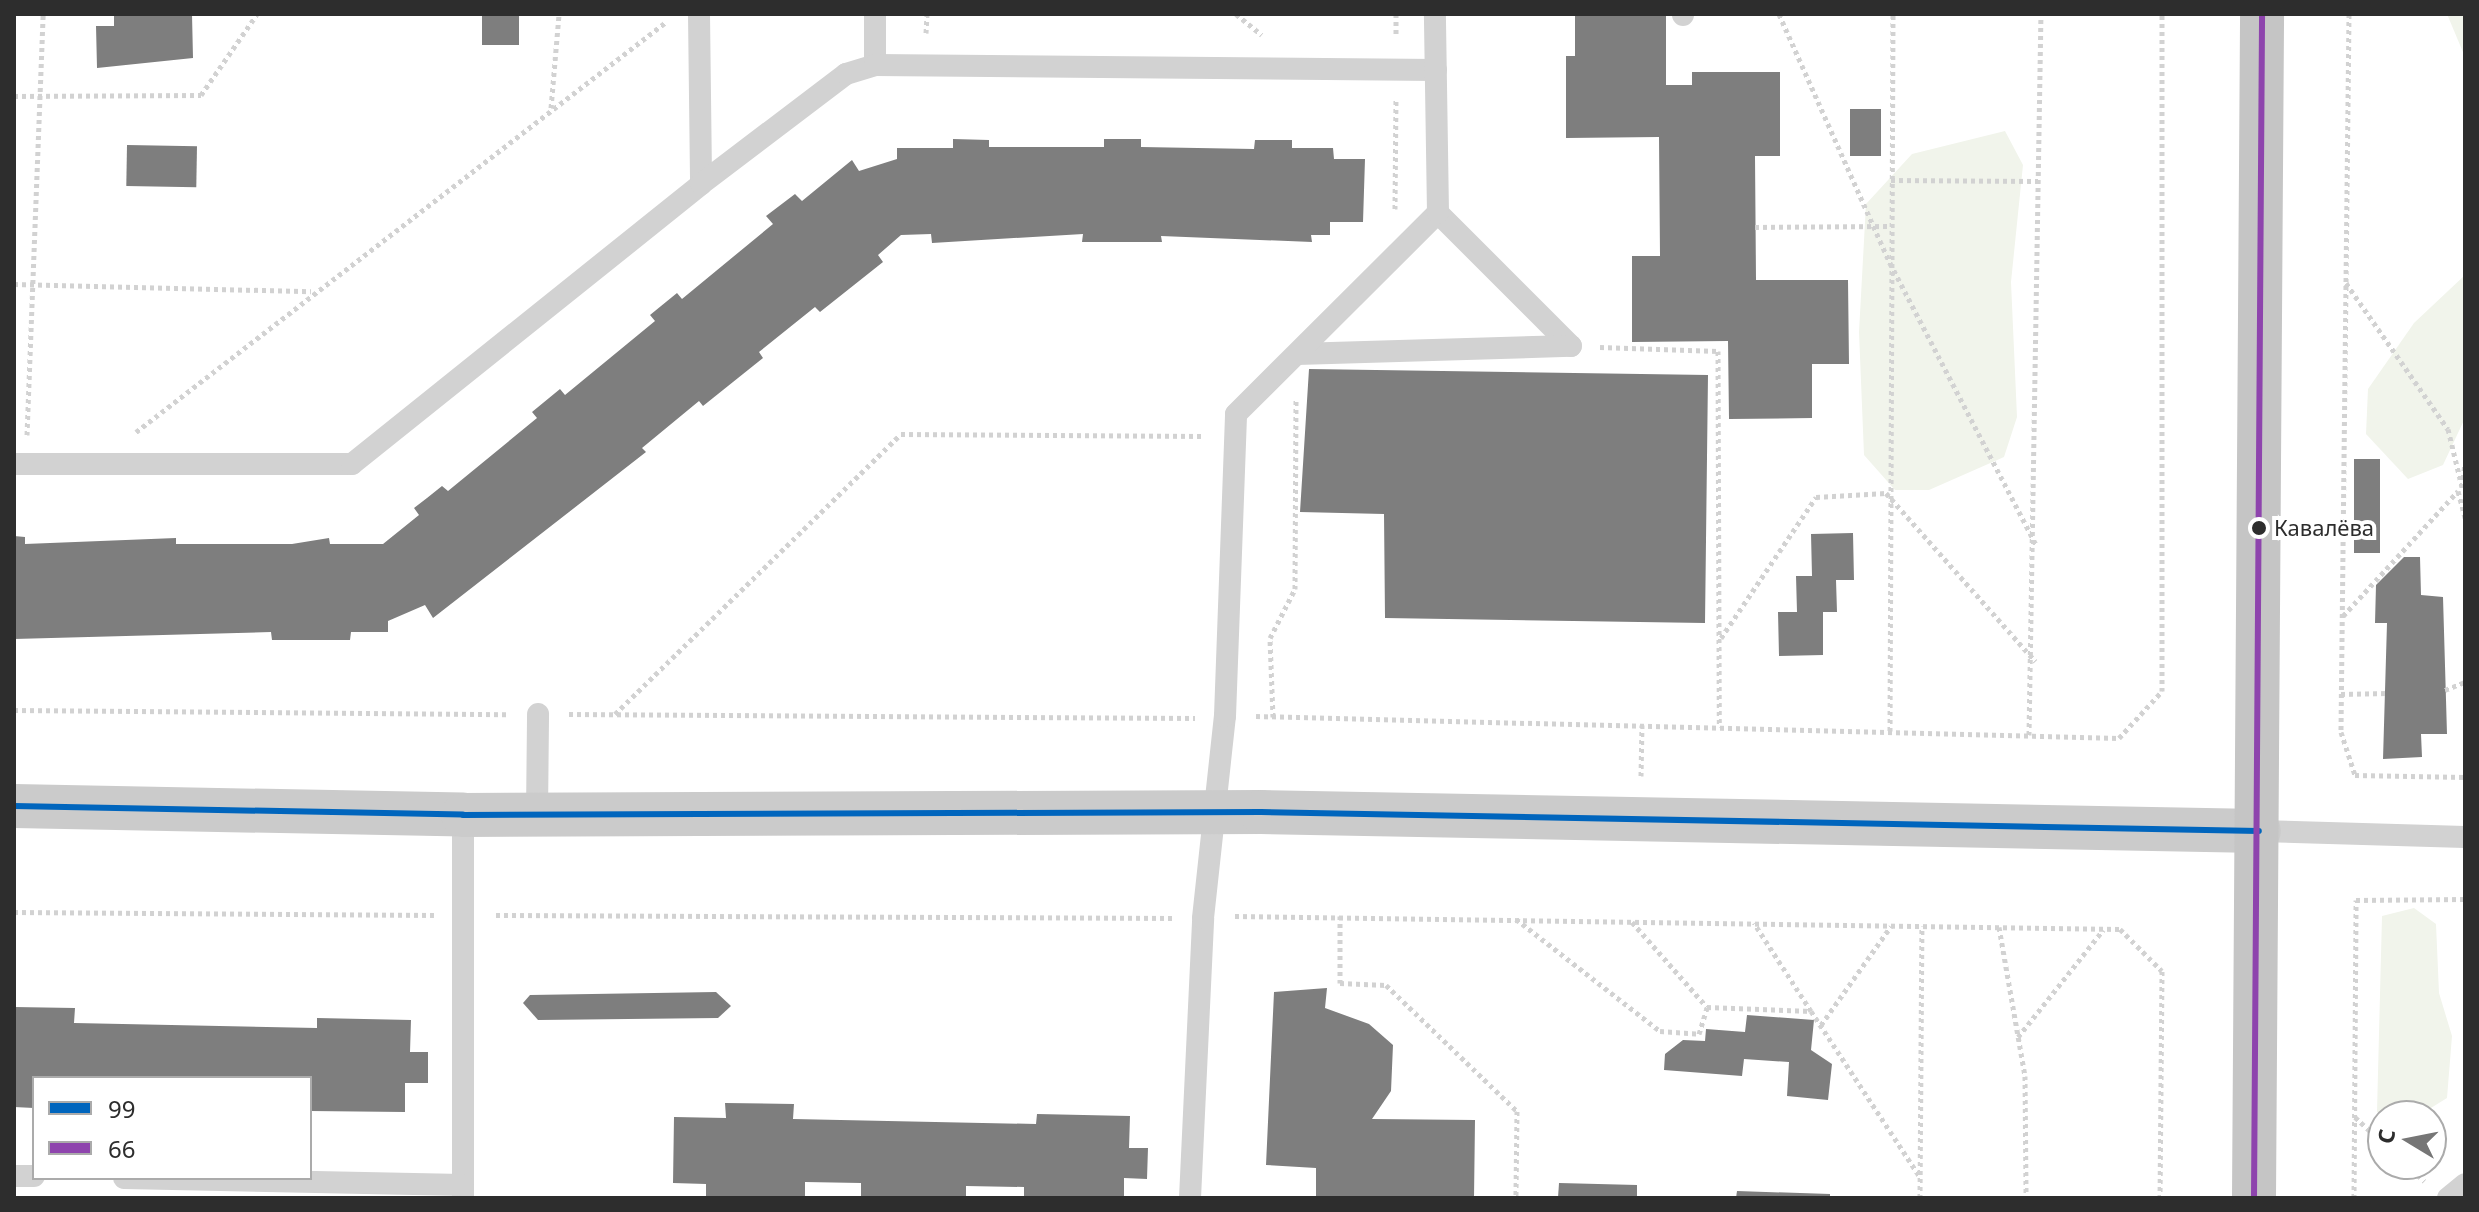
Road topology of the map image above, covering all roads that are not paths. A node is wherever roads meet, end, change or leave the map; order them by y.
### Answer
1 (699, 14) edge
2 (875, 14) edge
3 (1435, 14) edge
4 (2262, 14) edge
5 (875, 65) junction
6 (1436, 70) junction
7 (701, 184) junction
8 (1438, 213) junction
9 (1297, 354) junction
10 (20, 464) edge
11 (538, 714) road end
12 (14, 806) edge
13 (1216, 812) junction
14 (537, 814) junction
15 (463, 815) junction
16 (2259, 831) junction
17 (2465, 837) edge
18 (172, 1180) edge
19 (2465, 1184) edge
20 (463, 1192) edge
21 (1190, 1198) edge
22 (2254, 1198) edge
23 (2448, 1198) edge

1 - 7 lane
2 - 5 lane
3 - 6 lane
4 - 16 main road
5 - 6 lane
5 - 7 lane
6 - 8 lane
7 - 10 lane
8 - 9 lane
8 - 9 lane
9 - 13 lane
11 - 14 lane
12 - 15 main road
13 - 14 main road
13 - 16 main road
13 - 21 lane
14 - 15 main road
15 - 20 lane
16 - 17 lane
16 - 22 main road
18 - 20 lane
19 - 23 lane

